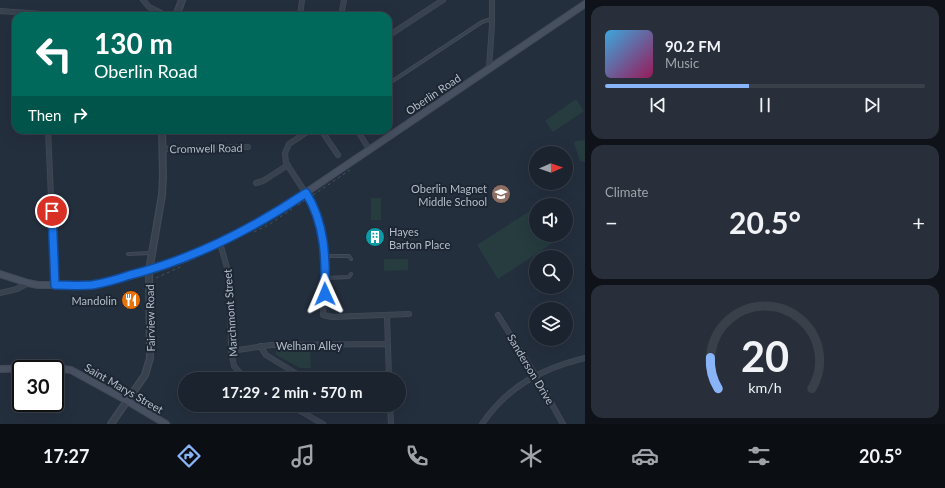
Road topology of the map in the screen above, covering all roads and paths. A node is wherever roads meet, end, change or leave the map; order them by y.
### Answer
1 (143, 0) edge
2 (182, 0) edge
3 (302, 0) edge
4 (344, 0) edge
5 (443, 0) edge
6 (492, 0) edge
7 (585, 4) edge
8 (0, 11) edge
9 (14, 12) edge
10 (160, 12) edge
11 (178, 12) edge
12 (300, 12) edge
13 (342, 12) edge
14 (492, 19) junction
15 (392, 33) edge
16 (489, 68) junction
17 (392, 81) edge
18 (392, 133) edge
19 (48, 134) edge
20 (162, 134) edge
21 (304, 134) edge
22 (324, 134) edge
23 (360, 134) edge
24 (391, 134) edge
25 (248, 147) dead end
26 (163, 149) junction
27 (369, 149) junction
28 (338, 155) dead end
29 (288, 165) junction
30 (348, 172) dead end
31 (256, 183) dead end
32 (306, 193) junction
33 (314, 195) dead end
34 (220, 243) junction
35 (151, 253) junction
36 (128, 254) dead end
37 (324, 256) junction
38 (351, 259) dead end
39 (149, 271) junction
40 (172, 271) dead end
41 (0, 274) edge
42 (351, 274) dead end
43 (156, 278) dead end
44 (325, 278) junction
45 (28, 283) junction
46 (55, 285) junction
47 (0, 293) edge
48 (409, 314) dead end
49 (387, 315) junction
50 (498, 315) dead end
51 (388, 344) junction
52 (260, 346) junction
53 (231, 351) junction
54 (585, 358) edge
55 (0, 369) edge
56 (239, 372) edge
57 (294, 372) edge
58 (389, 372) edge
59 (536, 376) junction
60 (128, 401) junction
61 (302, 412) edge
62 (390, 412) edge
63 (111, 424) edge
64 (166, 424) edge
65 (323, 424) edge
66 (391, 424) edge
67 (482, 424) edge
68 (563, 424) edge

1 - 10 street
2 - 11 street
3 - 12 street
4 - 13 street
5 - 15 street
6 - 14 street
7 - 16 main road, Oberlin Road
8 - 9 street
14 - 16 street
14 - 17 lane
16 - 18 main road, Oberlin Road
19 - 46 street
20 - 26 street, Fairview Road
21 - 29 street
22 - 28 street
23 - 27 street
24 - 27 main road, Oberlin Road
25 - 26 street, Cromwell Road
26 - 35 street, Fairview Road
27 - 32 main road, Oberlin Road
29 - 31 street
29 - 32 street
30 - 33 path
32 - 34 main road, Oberlin Road
32 - 37 street
34 - 39 main road, Oberlin Road
34 - 53 street, Marchmont Street
35 - 36 lane
35 - 39 street, Fairview Road
37 - 38 lane
37 - 44 street
39 - 46 main road, Oberlin Road
39 - 60 street, Fairview Road
40 - 43 path
41 - 45 main road, Oberlin Road
42 - 44 lane
44 - 49 street
45 - 46 main road, Oberlin Road
45 - 47 street
48 - 49 street
49 - 51 street
50 - 59 street, Sanderson Drive
51 - 52 street, Welham Alley
51 - 58 street
52 - 53 street, Welham Alley
52 - 57 street
53 - 56 street, Marchmont Street
54 - 59 street
55 - 60 main road, Saint Marys Street
59 - 67 street
59 - 68 street, Sanderson Drive
60 - 63 street, Fairview Road
60 - 64 main road, Saint Marys Street
61 - 65 street
62 - 66 street

